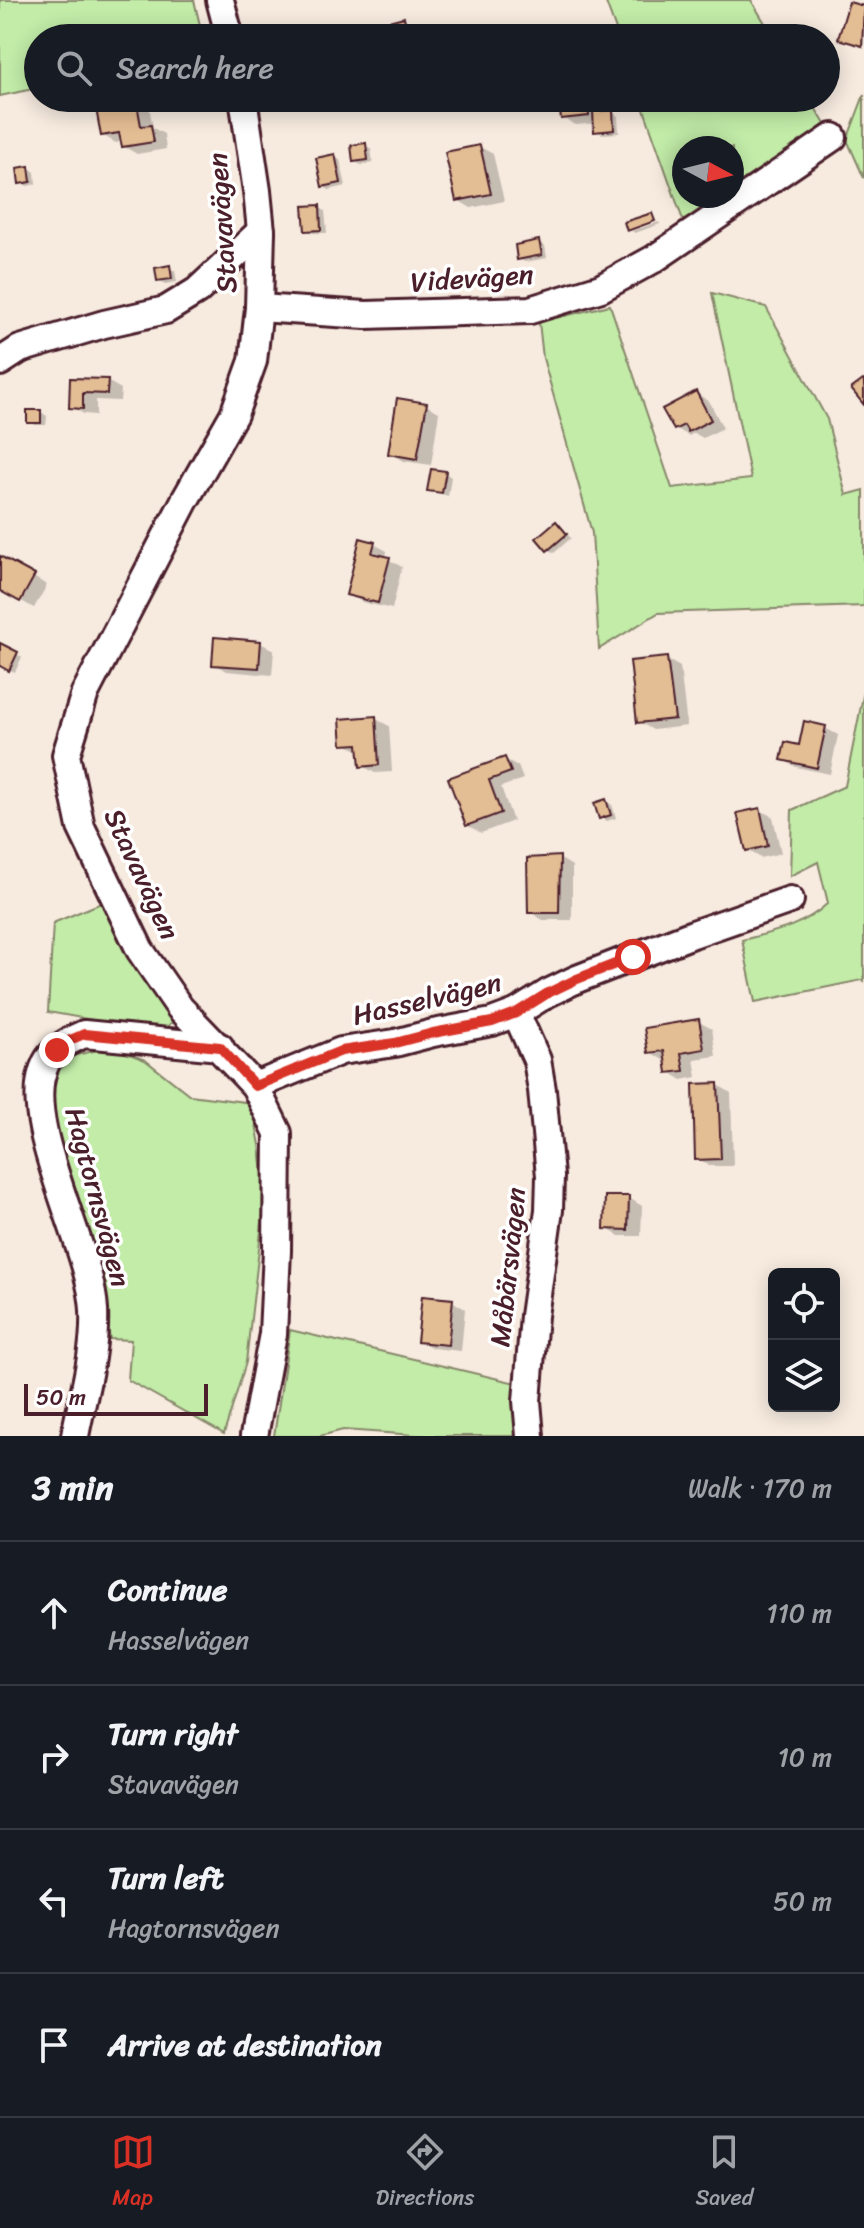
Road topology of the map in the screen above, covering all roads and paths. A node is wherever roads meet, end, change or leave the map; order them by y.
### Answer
1 (220, 0) edge
2 (226, 24) edge
3 (245, 112) edge
4 (833, 137) dead end
5 (261, 231) junction
6 (259, 308) junction
7 (0, 362) edge
8 (790, 900) dead end
9 (516, 1013) junction
10 (220, 1047) junction
11 (255, 1086) junction
12 (75, 1436) edge
13 (254, 1436) edge
14 (530, 1436) edge

1 - 2 street
3 - 5 street, Stavavägen
4 - 6 street, Videvägen
5 - 6 street, Stavavägen
5 - 7 street
6 - 10 street, Stavavägen
8 - 9 street, Hasselvägen
9 - 11 street, Hasselvägen
9 - 14 street, Måbärsvägen
10 - 11 street, Stavavägen
10 - 12 street, Hagtornsvägen
11 - 13 street, Stavavägen

